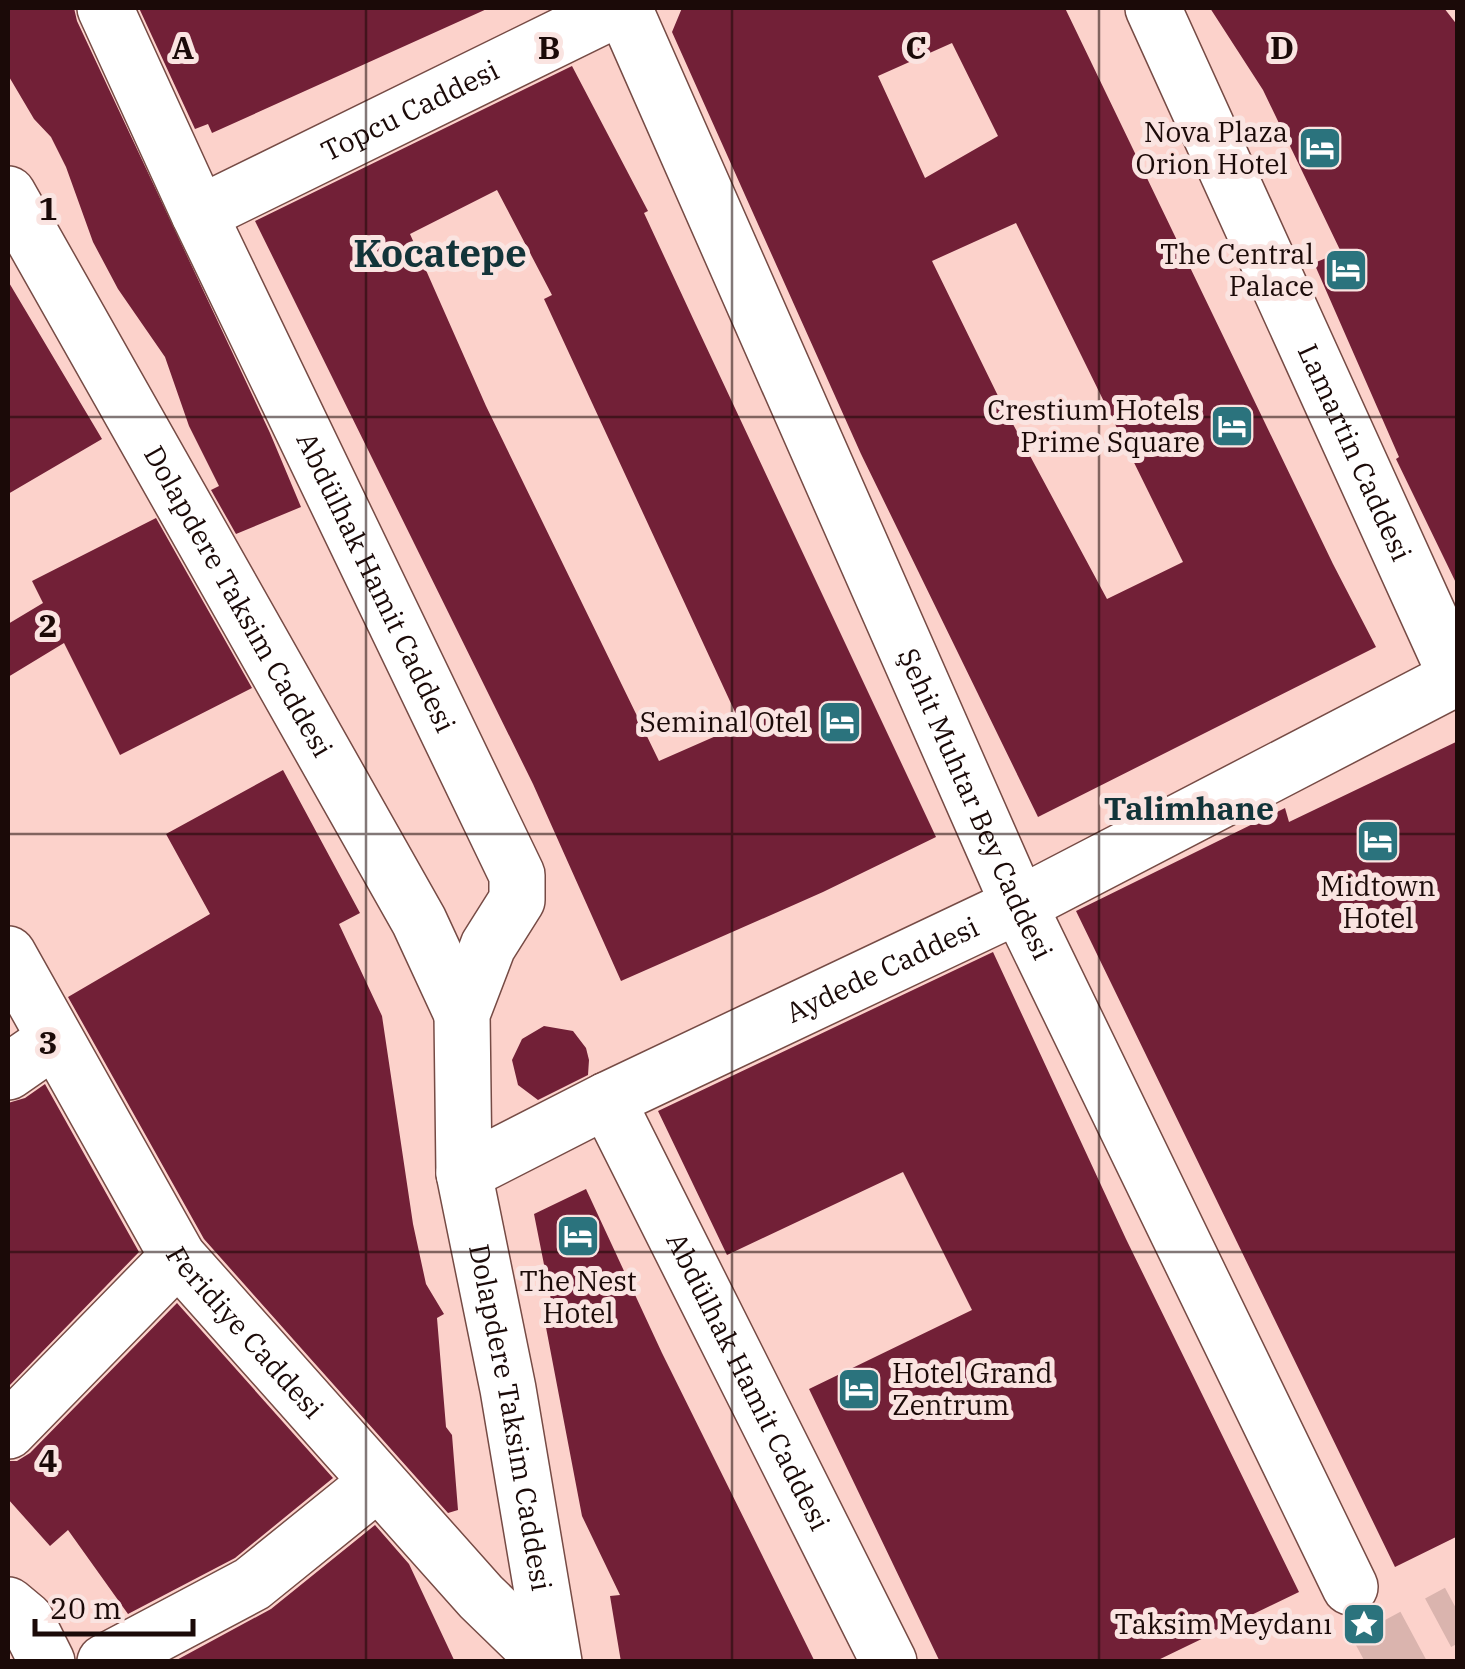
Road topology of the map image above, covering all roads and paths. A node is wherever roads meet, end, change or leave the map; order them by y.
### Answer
1 (105, 8) edge
2 (622, 8) edge
3 (1153, 8) edge
4 (8, 194) edge
5 (199, 214) junction
6 (1457, 678) edge
7 (1019, 905) junction
8 (8, 954) edge
9 (462, 1014) junction
10 (54, 1040) junction
11 (8, 1072) edge
12 (608, 1100) junction
13 (464, 1173) junction
14 (178, 1256) junction
15 (8, 1431) edge
16 (377, 1483) junction
17 (1350, 1588) dead end
18 (8, 1604) edge
19 (47, 1662) edge
20 (105, 1662) edge
21 (552, 1662) edge
22 (889, 1662) edge

1 - 5 street, Abdülhak Hamit Caddesi
2 - 5 street, Topcu Caddesi
2 - 7 street, Şehit Muhtar Bey Caddesi
3 - 6 street, Lamartin Caddesi
4 - 9 street, Dolapdere Taksim Caddesi
5 - 9 street, Abdülhak Hamit Caddesi
6 - 7 street, Aydede Caddesi
7 - 12 street, Aydede Caddesi
7 - 17 street, Şehit Muhtar Bey Caddesi
8 - 10 street, Feridiye Caddesi
9 - 13 street, Abdülhak Hamit Caddesi
10 - 11 street
10 - 14 street, Feridiye Caddesi
12 - 13 street, Aydede Caddesi
12 - 22 street, Abdülhak Hamit Caddesi
13 - 21 street, Dolapdere Taksim Caddesi
14 - 15 street
14 - 16 street, Feridiye Caddesi
16 - 20 street
16 - 21 street, Feridiye Caddesi
18 - 19 street

